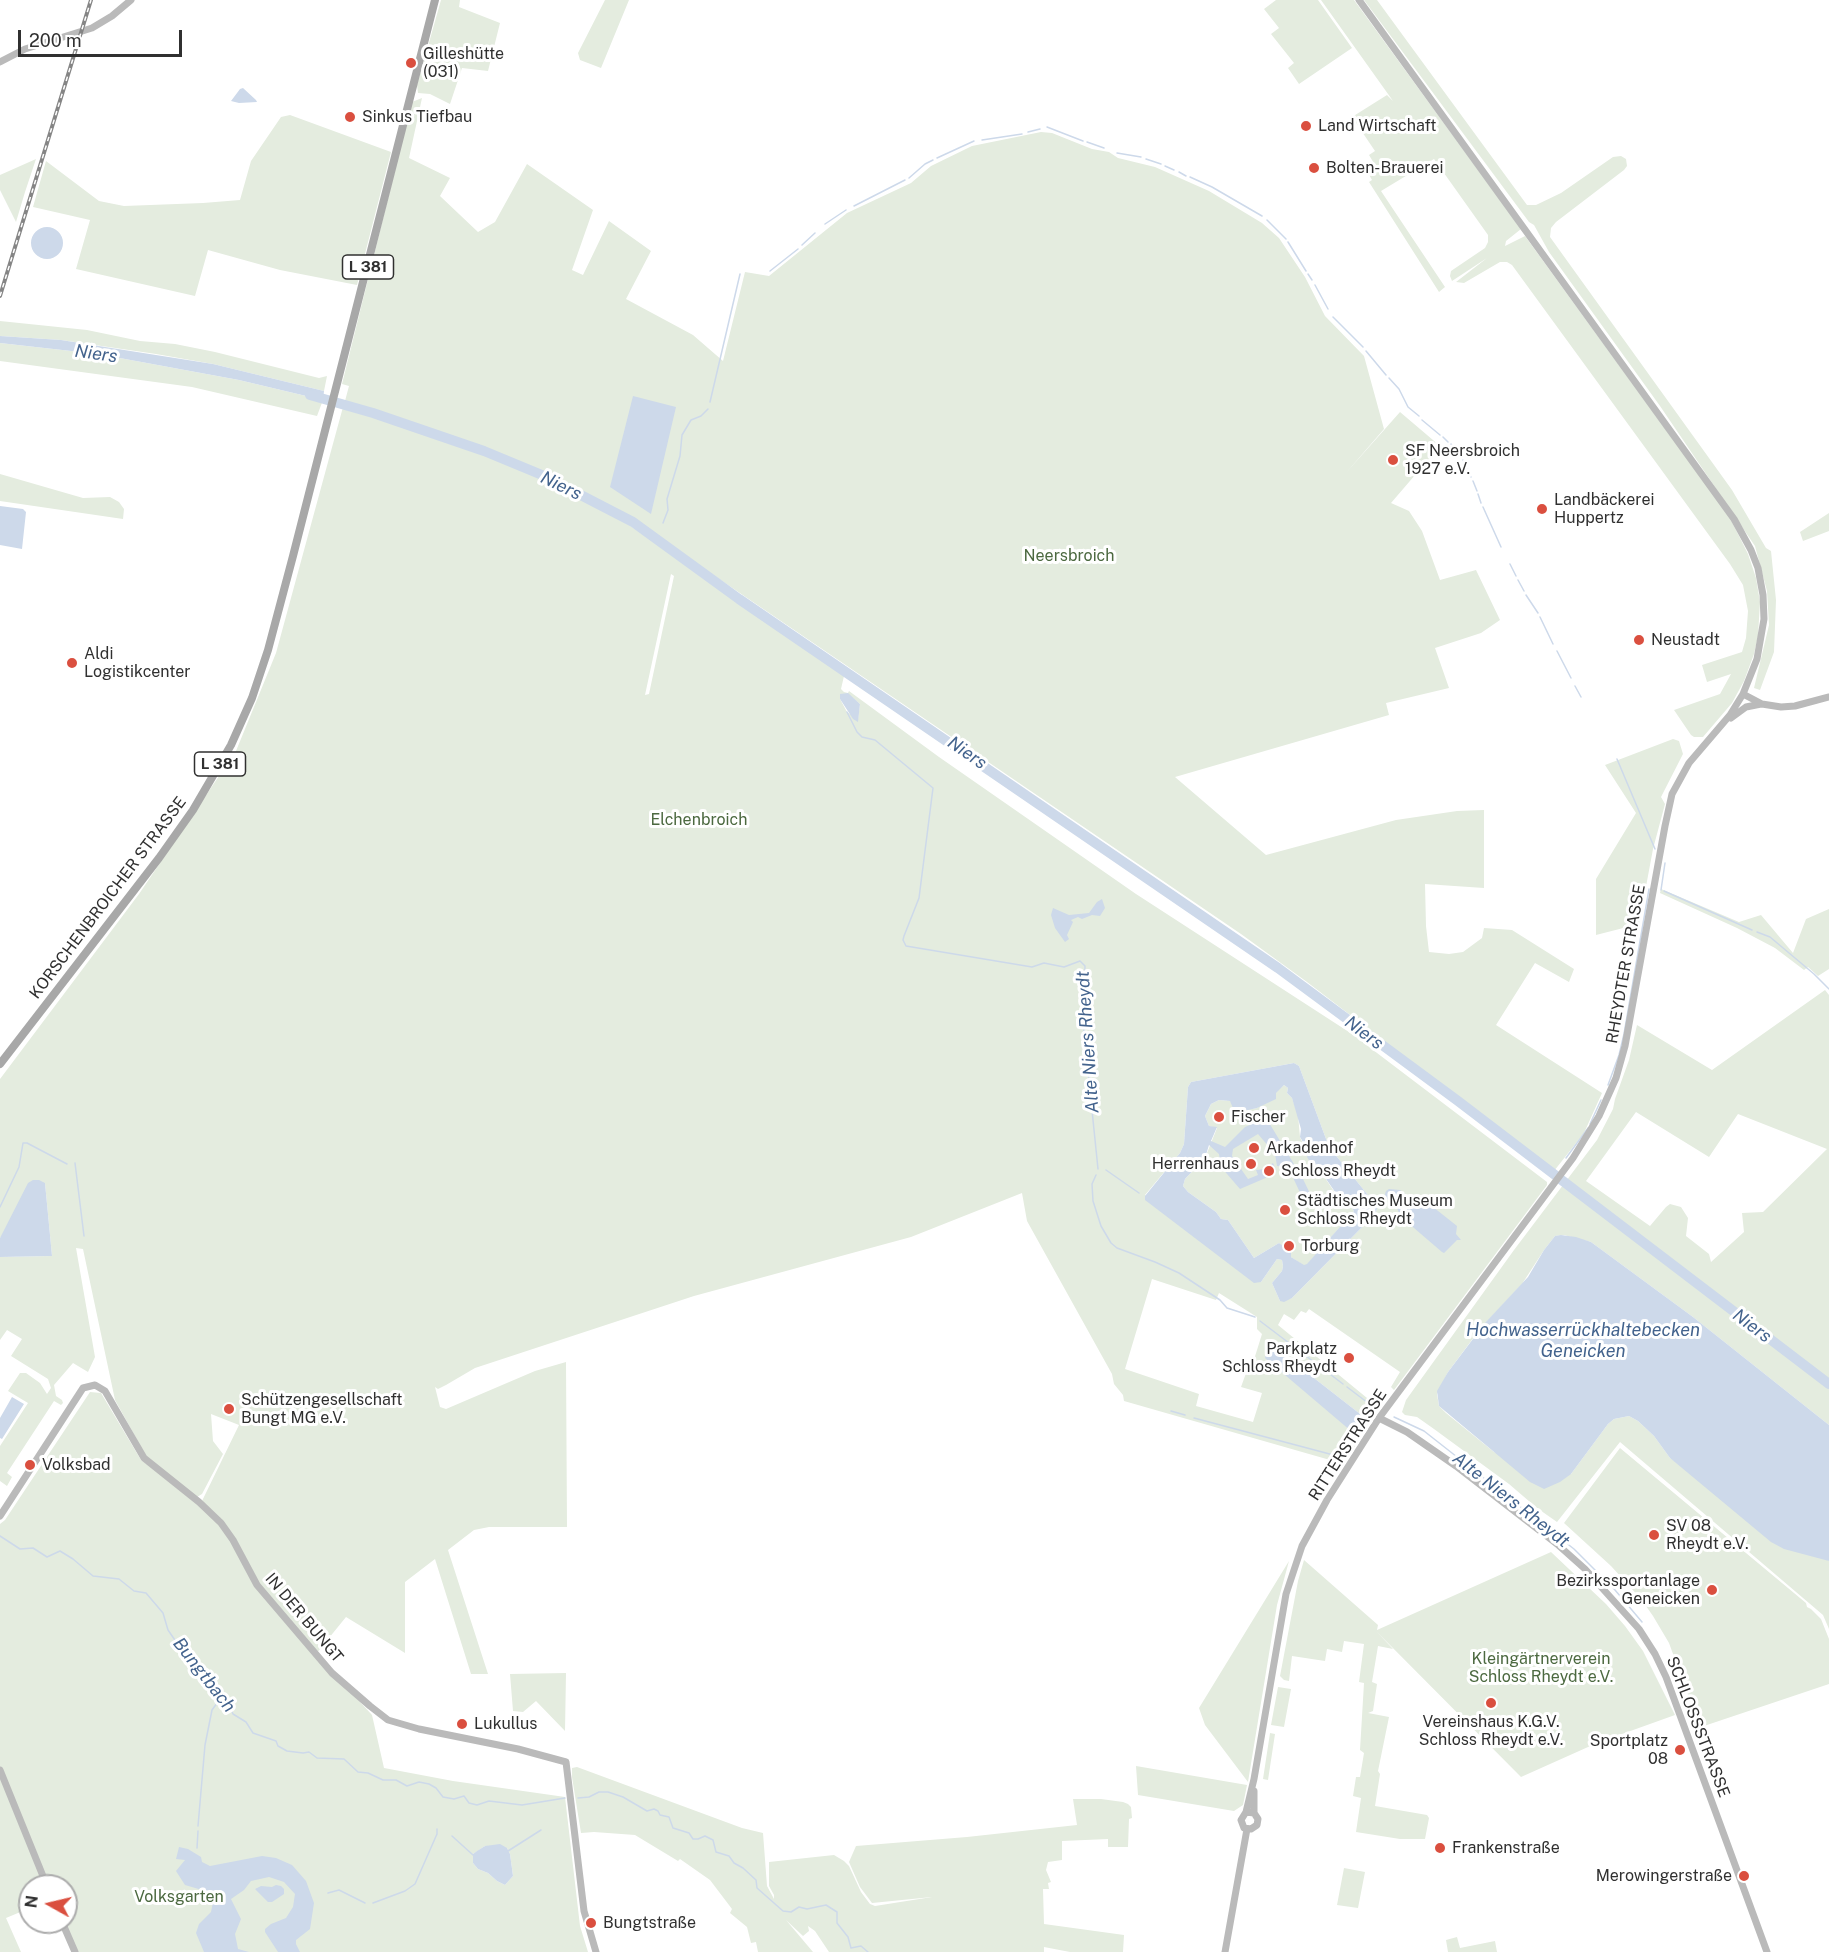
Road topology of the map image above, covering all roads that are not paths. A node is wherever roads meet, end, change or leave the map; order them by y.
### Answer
1 (131, 0) edge
2 (435, 0) edge
3 (1359, 0) edge
4 (0, 62) edge
5 (1743, 694) junction
6 (1829, 697) edge
7 (1762, 704) junction
8 (1720, 727) junction
9 (0, 1064) edge
10 (1563, 1171) joint
11 (1381, 1420) junction
12 (0, 1516) edge
13 (0, 1770) edge
14 (1250, 1813) junction
15 (1247, 1829) junction
16 (42, 1874) edge
17 (67, 1934) edge
18 (75, 1952) edge
19 (596, 1952) edge
20 (1225, 1952) edge
21 (1767, 1952) edge

1 - 4 main road
2 - 9 main road, KORSCHENBROICHER STRASSE / L 381
3 - 5 main road
5 - 7 main road
5 - 8 main road
6 - 7 main road
7 - 8 main road
8 - 10 main road, RHEYDTER STRASSE
10 - 11 main road, RITTERSTRASSE
11 - 14 main road, RITTERSTRASSE
11 - 21 main road, SCHLOSSSTRASSE
12 - 19 main road, IN DER BUNGT
13 - 16 main road
14 - 15 main road, RITTERSTRASSE
14 - 15 main road, RITTERSTRASSE
15 - 20 main road, RITTERSTRASSE
17 - 18 main road

